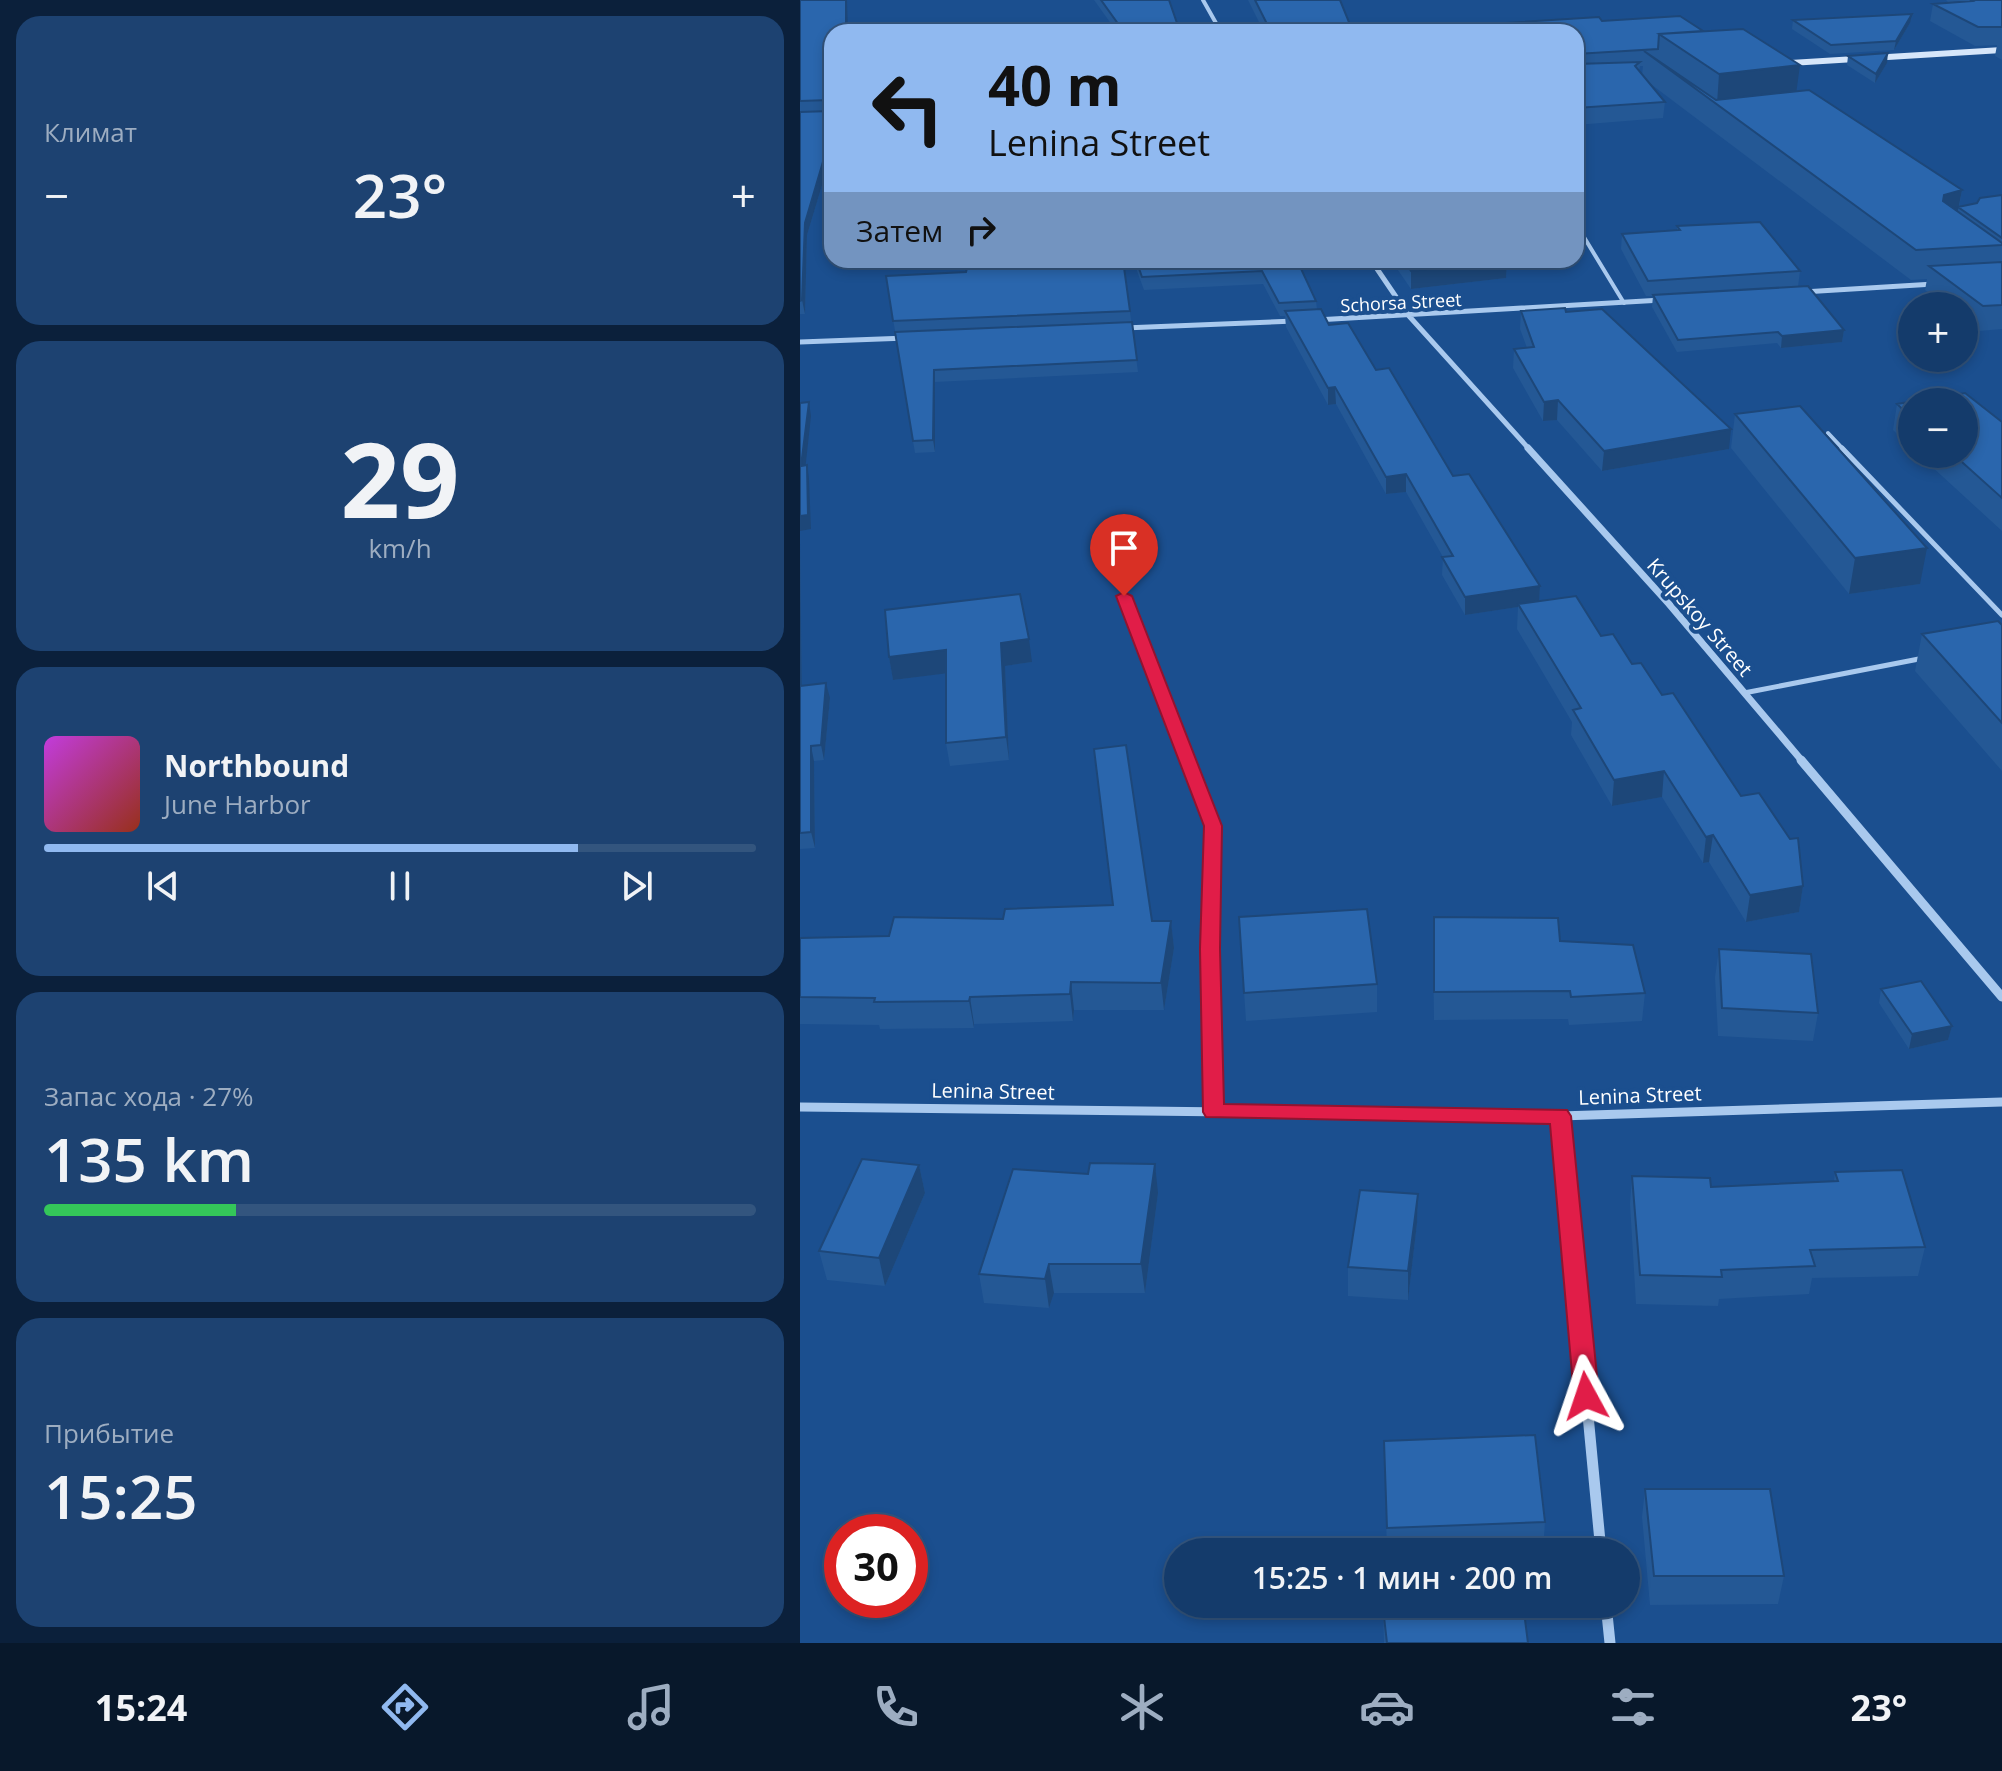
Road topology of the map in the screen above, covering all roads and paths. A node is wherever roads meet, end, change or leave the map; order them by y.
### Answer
1 (1203, 0) edge
2 (1216, 24) edge
3 (2002, 50) edge
4 (1766, 64) edge
5 (1584, 237) edge
6 (1376, 268) edge
7 (1939, 283) edge
8 (1797, 292) edge
9 (1671, 300) edge
10 (1624, 303) junction
11 (1409, 316) junction
12 (1113, 329) edge
13 (909, 338) edge
14 (800, 342) edge
15 (1828, 433) edge
16 (1124, 596) dead end
17 (2002, 615) edge
18 (1926, 658) edge
19 (1744, 693) junction
20 (2002, 997) edge
21 (2002, 1102) edge
22 (800, 1107) edge
23 (1214, 1112) junction
24 (1560, 1116) junction
25 (1600, 1538) edge
26 (1607, 1618) edge
27 (1610, 1643) edge

1 - 2 street
3 - 4 main road
5 - 10 lane
6 - 11 street, Krupskoy Street
7 - 8 street
9 - 10 street, Schorsa Street
10 - 11 street, Schorsa Street
11 - 12 street, Schorsa Street
11 - 19 street, Krupskoy Street
13 - 14 street
15 - 17 lane
16 - 23 lane
18 - 19 lane
19 - 20 street, Krupskoy Street
21 - 24 street, Lenina Street
22 - 23 street, Lenina Street
23 - 24 street, Lenina Street
24 - 25 street
26 - 27 street

